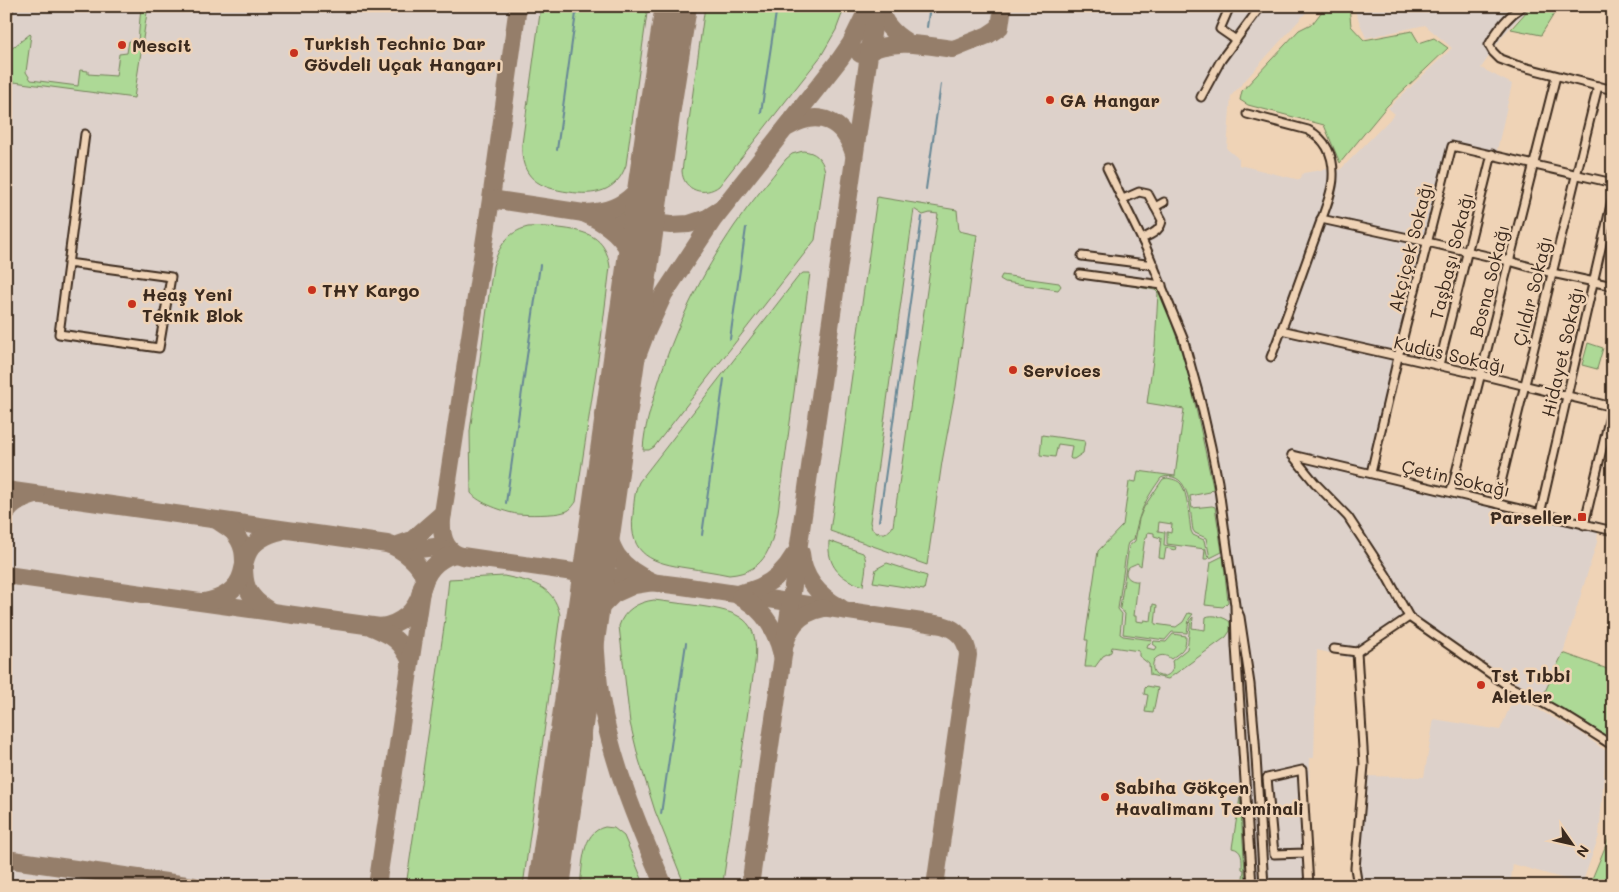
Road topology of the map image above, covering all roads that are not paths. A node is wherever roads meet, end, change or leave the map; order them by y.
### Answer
1 (9, 6) edge
2 (1230, 6) edge
3 (1261, 6) edge
4 (1523, 6) edge
5 (6, 22) edge
6 (1236, 40) junction
7 (1556, 76) junction
8 (1598, 86) junction
9 (1613, 90) edge
10 (1201, 97) dead end
11 (1247, 114) dead end
12 (85, 134) dead end
13 (1492, 154) junction
14 (1533, 164) junction
15 (1107, 168) dead end
16 (1576, 174) junction
17 (1613, 183) edge
18 (1613, 196) edge
19 (1122, 199) junction
20 (1164, 202) dead end
21 (1155, 207) junction
22 (1321, 219) junction
23 (1142, 239) junction
24 (1427, 242) junction
25 (1468, 252) junction
26 (1082, 256) dead end
27 (1509, 261) junction
28 (68, 263) junction
29 (1154, 265) junction
30 (1552, 273) junction
31 (1080, 274) dead end
32 (1594, 282) junction
33 (1162, 285) junction
34 (1613, 286) edge
35 (1282, 330) junction
36 (1271, 357) dead end
37 (1398, 357) junction
38 (1439, 365) junction
39 (1481, 375) junction
40 (1524, 386) junction
41 (1567, 396) junction
42 (1612, 406) edge
43 (1371, 473) junction
44 (1451, 492) junction
45 (1496, 503) junction
46 (1540, 514) junction
47 (1584, 524) junction
48 (1613, 531) edge
49 (1235, 605) junction
50 (1409, 617) junction
51 (1334, 649) dead end
52 (1357, 652) junction
53 (1613, 746) edge
54 (1306, 852) junction
55 (1252, 886) edge
56 (1264, 886) edge
57 (1309, 886) edge
58 (1358, 886) edge

1 - 5 street
2 - 6 street
3 - 6 street
4 - 7 street
6 - 10 street
7 - 8 street
7 - 14 street, Bosna Sokağı
8 - 9 street
8 - 16 street, Çıldır Sokağı
11 - 22 street
12 - 28 street
13 - 14 street
13 - 24 street, Akçiçek Sokağı
13 - 25 street, Taşbaşı Sokağı
14 - 16 street
14 - 27 street, Bosna Sokağı
15 - 19 street
16 - 17 street
16 - 30 street, Çıldır Sokağı
18 - 32 street, Hidayet Sokağı
19 - 21 street
19 - 23 street
20 - 21 street
21 - 23 street
22 - 24 street
22 - 35 street
23 - 29 street
24 - 25 street
24 - 37 street, Akçiçek Sokağı
25 - 27 street
25 - 38 street, Taşbaşı Sokağı
26 - 29 street
27 - 30 street
27 - 39 street, Bosna Sokağı
28 - 28 street
29 - 33 street
30 - 32 street
30 - 40 street, Çıldır Sokağı
31 - 33 street
32 - 34 street
32 - 41 street, Hidayet Sokağı
33 - 49 street
35 - 36 street
35 - 37 street, Kudüs Sokağı
37 - 38 street, Kudüs Sokağı
37 - 43 street, Akçiçek Sokağı
38 - 39 street, Kudüs Sokağı
39 - 40 street, Kudüs Sokağı
39 - 44 street, Bosna Sokağı
40 - 41 street, Kudüs Sokağı
40 - 45 street, Çıldır Sokağı
41 - 42 street, Kudüs Sokağı
41 - 46 street, Hidayet Sokağı
42 - 47 street
43 - 44 street, Çetin Sokağı
43 - 50 street, Çetin Sokağı
44 - 45 street, Çetin Sokağı
45 - 46 street, Çetin Sokağı
46 - 47 street, Çetin Sokağı
47 - 48 street, Çetin Sokağı
49 - 55 street
49 - 56 street
50 - 52 street
50 - 53 street
51 - 52 street
52 - 58 street
54 - 54 street
54 - 57 street

